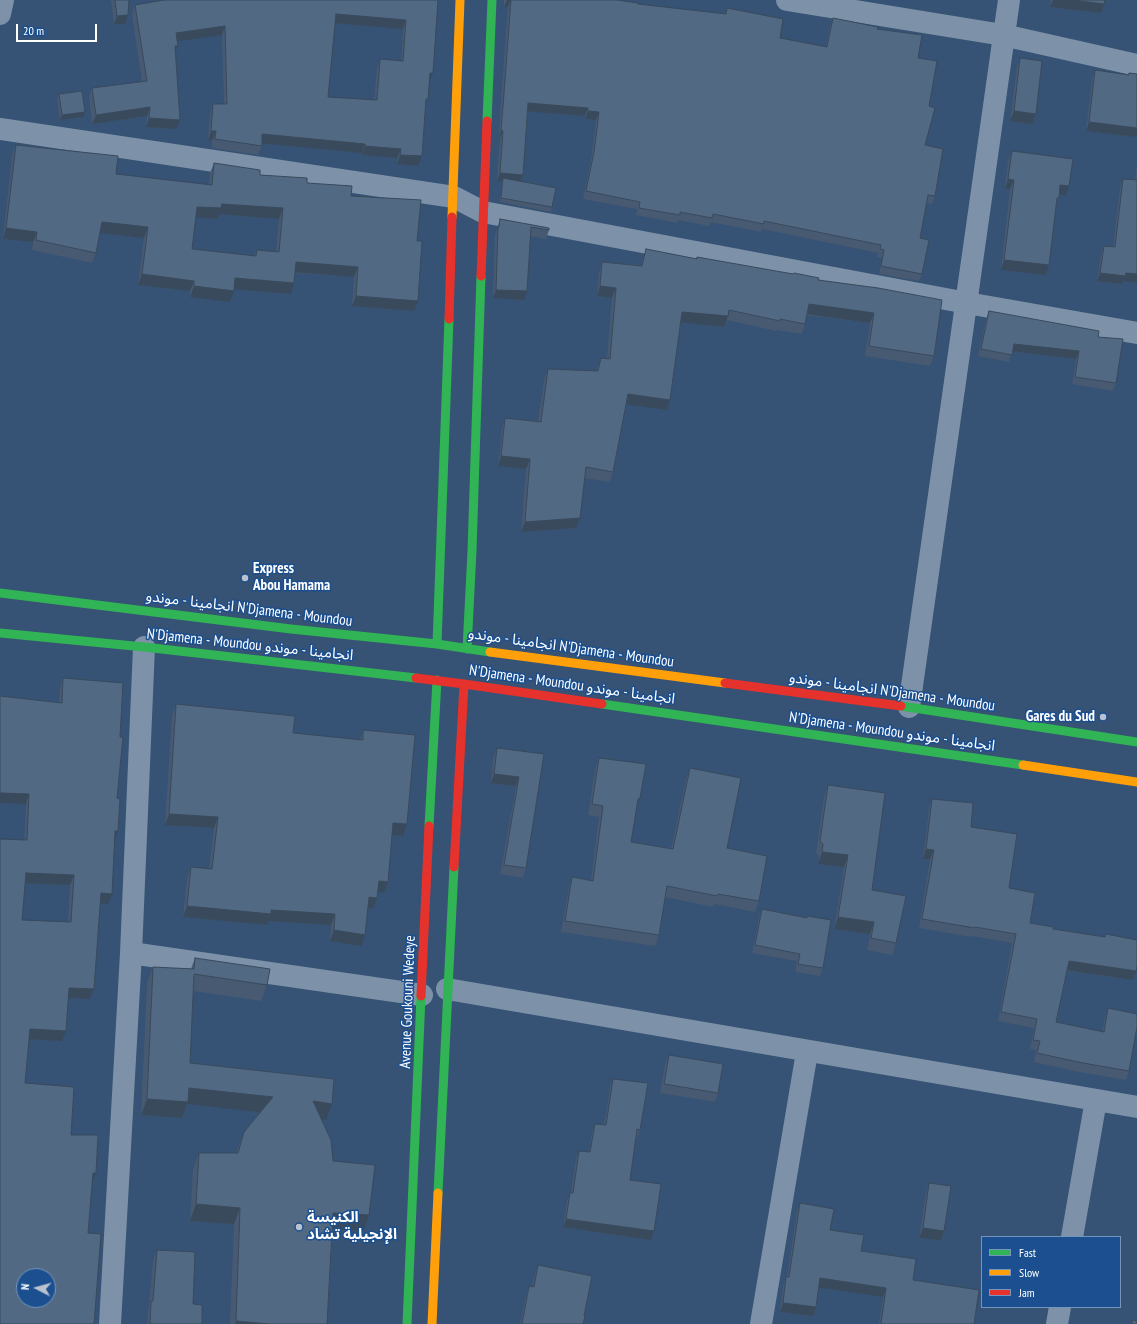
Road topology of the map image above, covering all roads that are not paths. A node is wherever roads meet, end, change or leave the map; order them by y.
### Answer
1 (3, 0) edge
2 (460, 0) edge
3 (492, 0) edge
4 (787, 0) edge
5 (1009, 0) edge
6 (0, 14) edge
7 (1003, 35) junction
8 (1137, 65) edge
9 (0, 129) edge
10 (454, 197) junction
11 (483, 212) junction
12 (967, 303) junction
13 (1137, 333) edge
14 (0, 593) edge
15 (0, 633) edge
16 (437, 644) junction
17 (144, 647) junction
18 (467, 649) junction
19 (437, 680) junction
20 (464, 684) junction
21 (909, 707) junction
22 (1137, 742) edge
23 (1137, 782) edge
24 (131, 953) junction
25 (447, 989) junction
26 (422, 995) junction
27 (807, 1052) junction
28 (1096, 1100) junction
29 (1137, 1107) edge
30 (1072, 1236) edge
31 (1060, 1308) edge
32 (110, 1324) edge
33 (407, 1324) edge
34 (432, 1324) edge
35 (761, 1324) edge
36 (1057, 1324) edge

1 - 6 street
2 - 10 street
3 - 11 street
4 - 7 street
5 - 7 street
7 - 8 street
7 - 12 street
9 - 10 street
10 - 11 street
10 - 16 street
11 - 12 street
11 - 18 street
12 - 13 street
12 - 21 street
14 - 16 street, انجامينا - موندو N'Djamena - Moundou
15 - 17 street, N'Djamena - Moundou انجامينا - موندو
16 - 18 street, انجامينا - موندو N'Djamena - Moundou
17 - 19 street, N'Djamena - Moundou انجامينا - موندو
17 - 24 street
18 - 21 street, انجامينا - موندو N'Djamena - Moundou
19 - 20 street, N'Djamena - Moundou انجامينا - موندو
19 - 26 street, Avenue Goukouni Wedeye
20 - 23 street, N'Djamena - Moundou انجامينا - موندو
20 - 25 street
21 - 22 street, انجامينا - موندو N'Djamena - Moundou
24 - 26 street
24 - 32 street
25 - 27 street
25 - 34 street
26 - 33 street, Avenue Goukouni Wedeye
27 - 28 street
27 - 35 street
28 - 29 street
28 - 30 street
31 - 36 street

